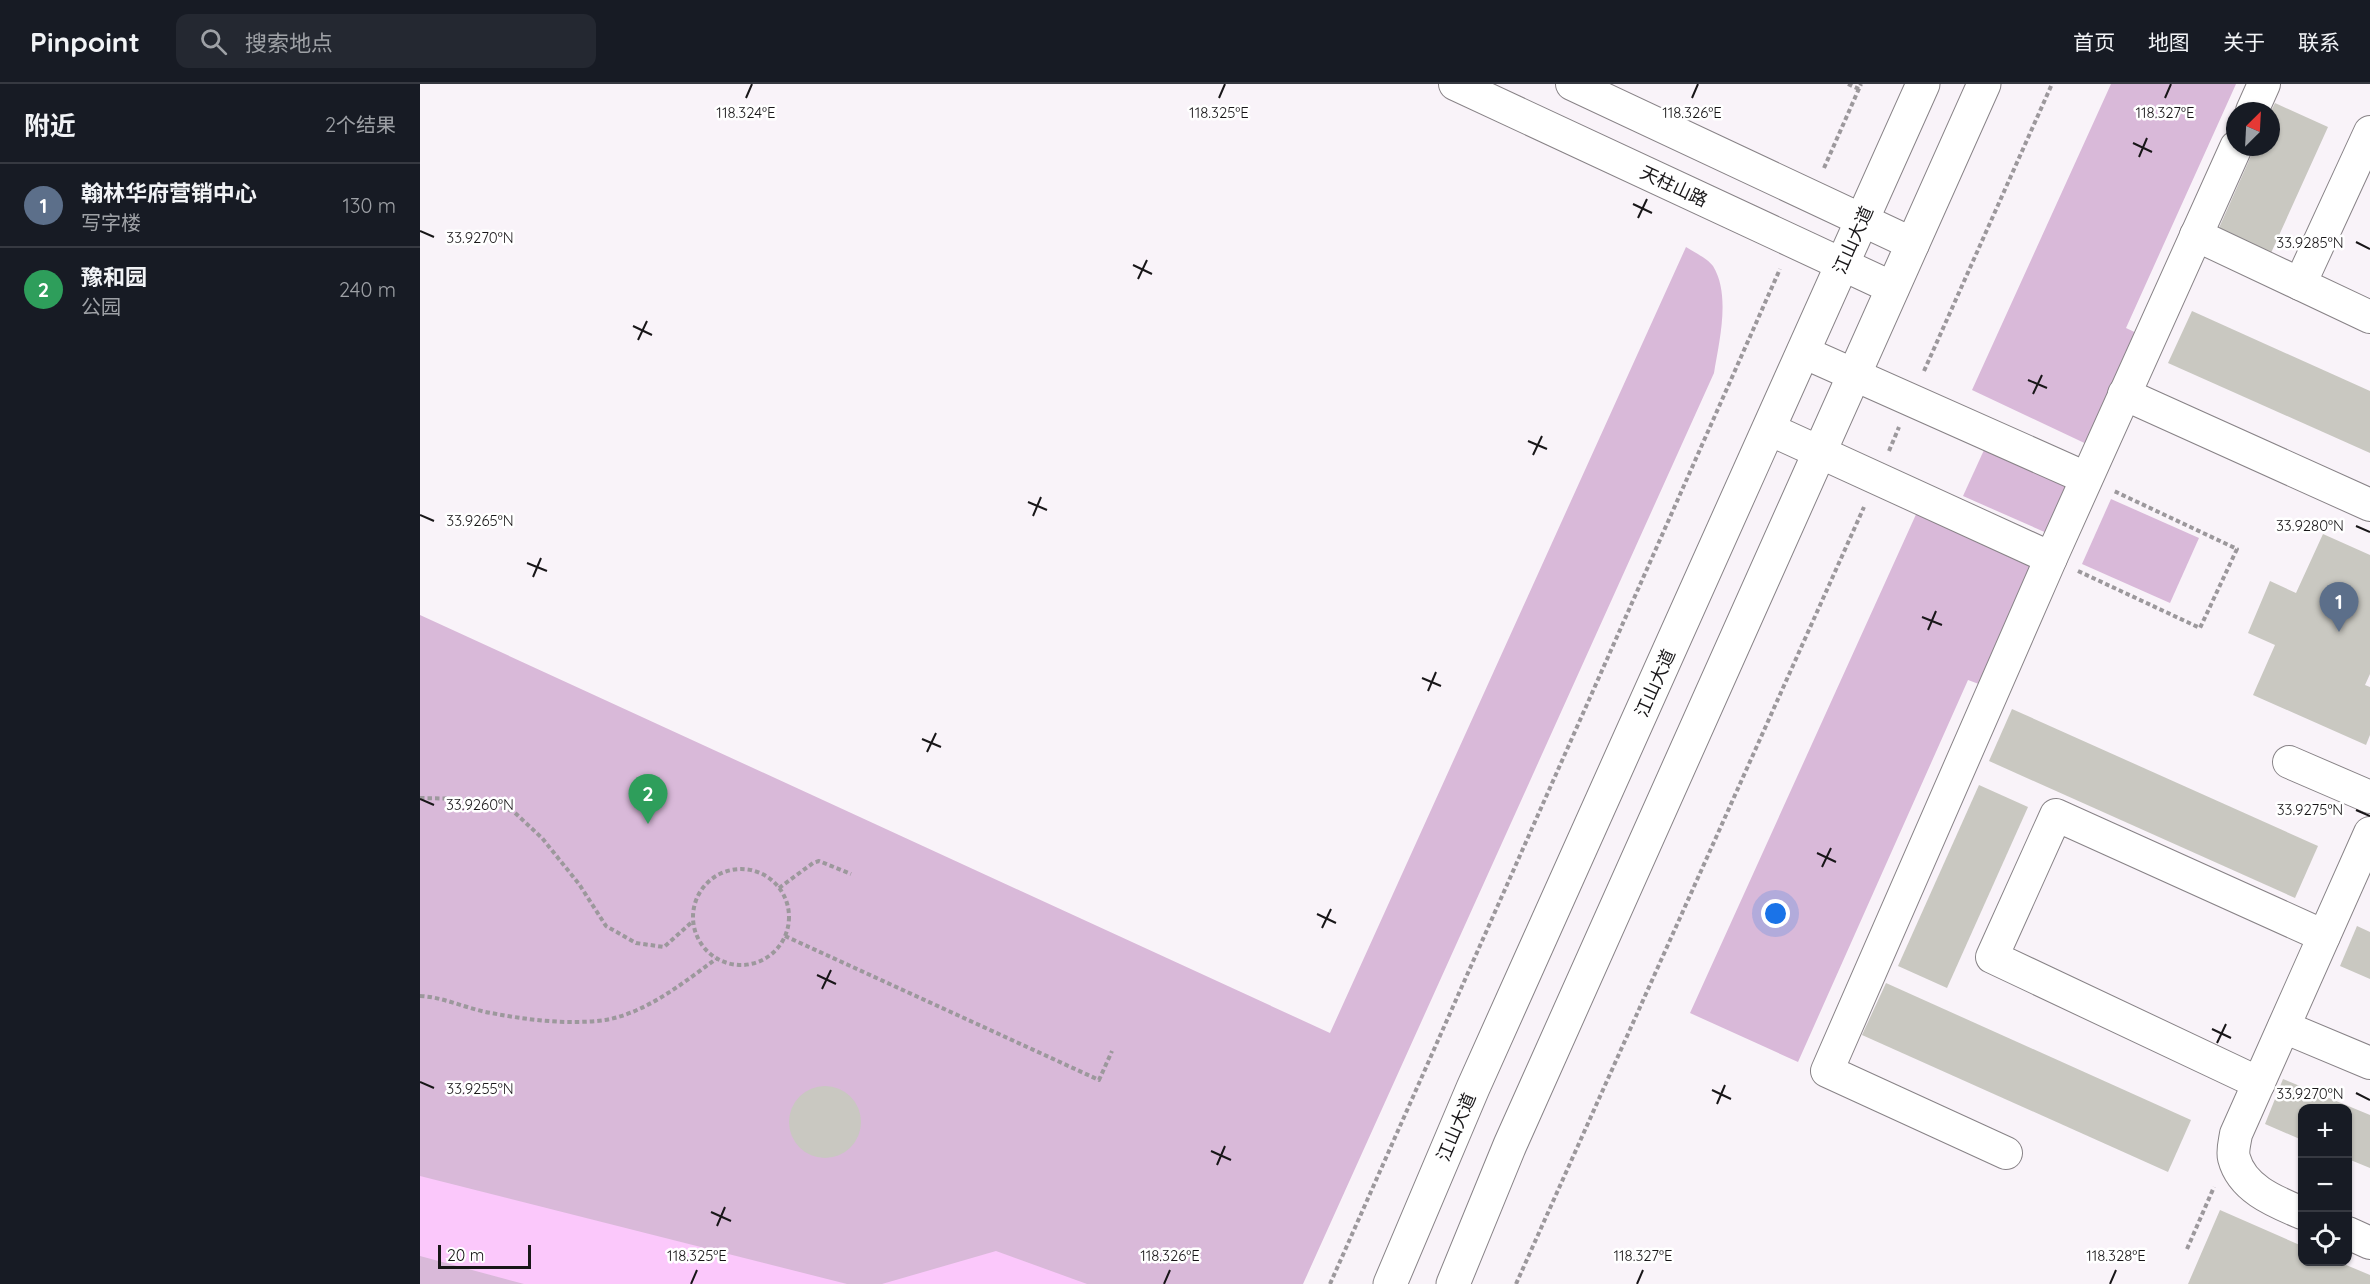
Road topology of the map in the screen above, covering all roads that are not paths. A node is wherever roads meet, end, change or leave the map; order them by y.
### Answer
1 (1455, 84) edge
2 (1572, 84) edge
3 (1923, 84) edge
4 (1984, 84) edge
5 (2264, 84) edge
6 (2256, 102) edge
7 (2370, 132) edge
8 (2232, 156) edge
9 (1862, 220) junction
10 (2196, 235) junction
11 (1913, 244) junction
12 (1842, 265) junction
13 (2300, 284) junction
14 (1893, 288) junction
15 (2370, 317) edge
16 (1803, 352) junction
17 (1854, 375) junction
18 (2124, 394) junction
19 (1769, 429) junction
20 (1819, 453) junction
21 (2086, 478) junction
22 (2370, 505) edge
23 (2050, 558) junction
24 (2289, 762) dead end
25 (2370, 797) edge
26 (2370, 833) edge
27 (2362, 872) edge
28 (2324, 936) junction
29 (2284, 1027) junction
30 (2370, 1063) edge
31 (2259, 1083) junction
32 (2006, 1153) dead end
33 (2300, 1212) edge
34 (2352, 1235) edge
35 (2370, 1243) edge
36 (1390, 1284) edge
37 (1453, 1284) edge

1 - 12 street, 天柱山路
2 - 9 street
3 - 9 main road, 江山大道
4 - 11 main road
5 - 6 street
7 - 13 street
8 - 10 street
9 - 11 street
9 - 12 main road, 江山大道
10 - 13 street
10 - 18 street
11 - 14 main road
12 - 14 street, 天柱山路
12 - 16 main road, 江山大道
13 - 15 street
14 - 17 main road
16 - 17 street
16 - 19 main road, 江山大道
17 - 20 main road
17 - 21 street
18 - 21 street
18 - 22 street
19 - 20 street
19 - 36 main road, 江山大道
20 - 23 street
20 - 37 main road
21 - 23 street
23 - 32 street
24 - 25 street
26 - 27 street
27 - 28 street
28 - 29 street
28 - 31 street
29 - 30 street
29 - 31 street
31 - 33 street
34 - 35 street

